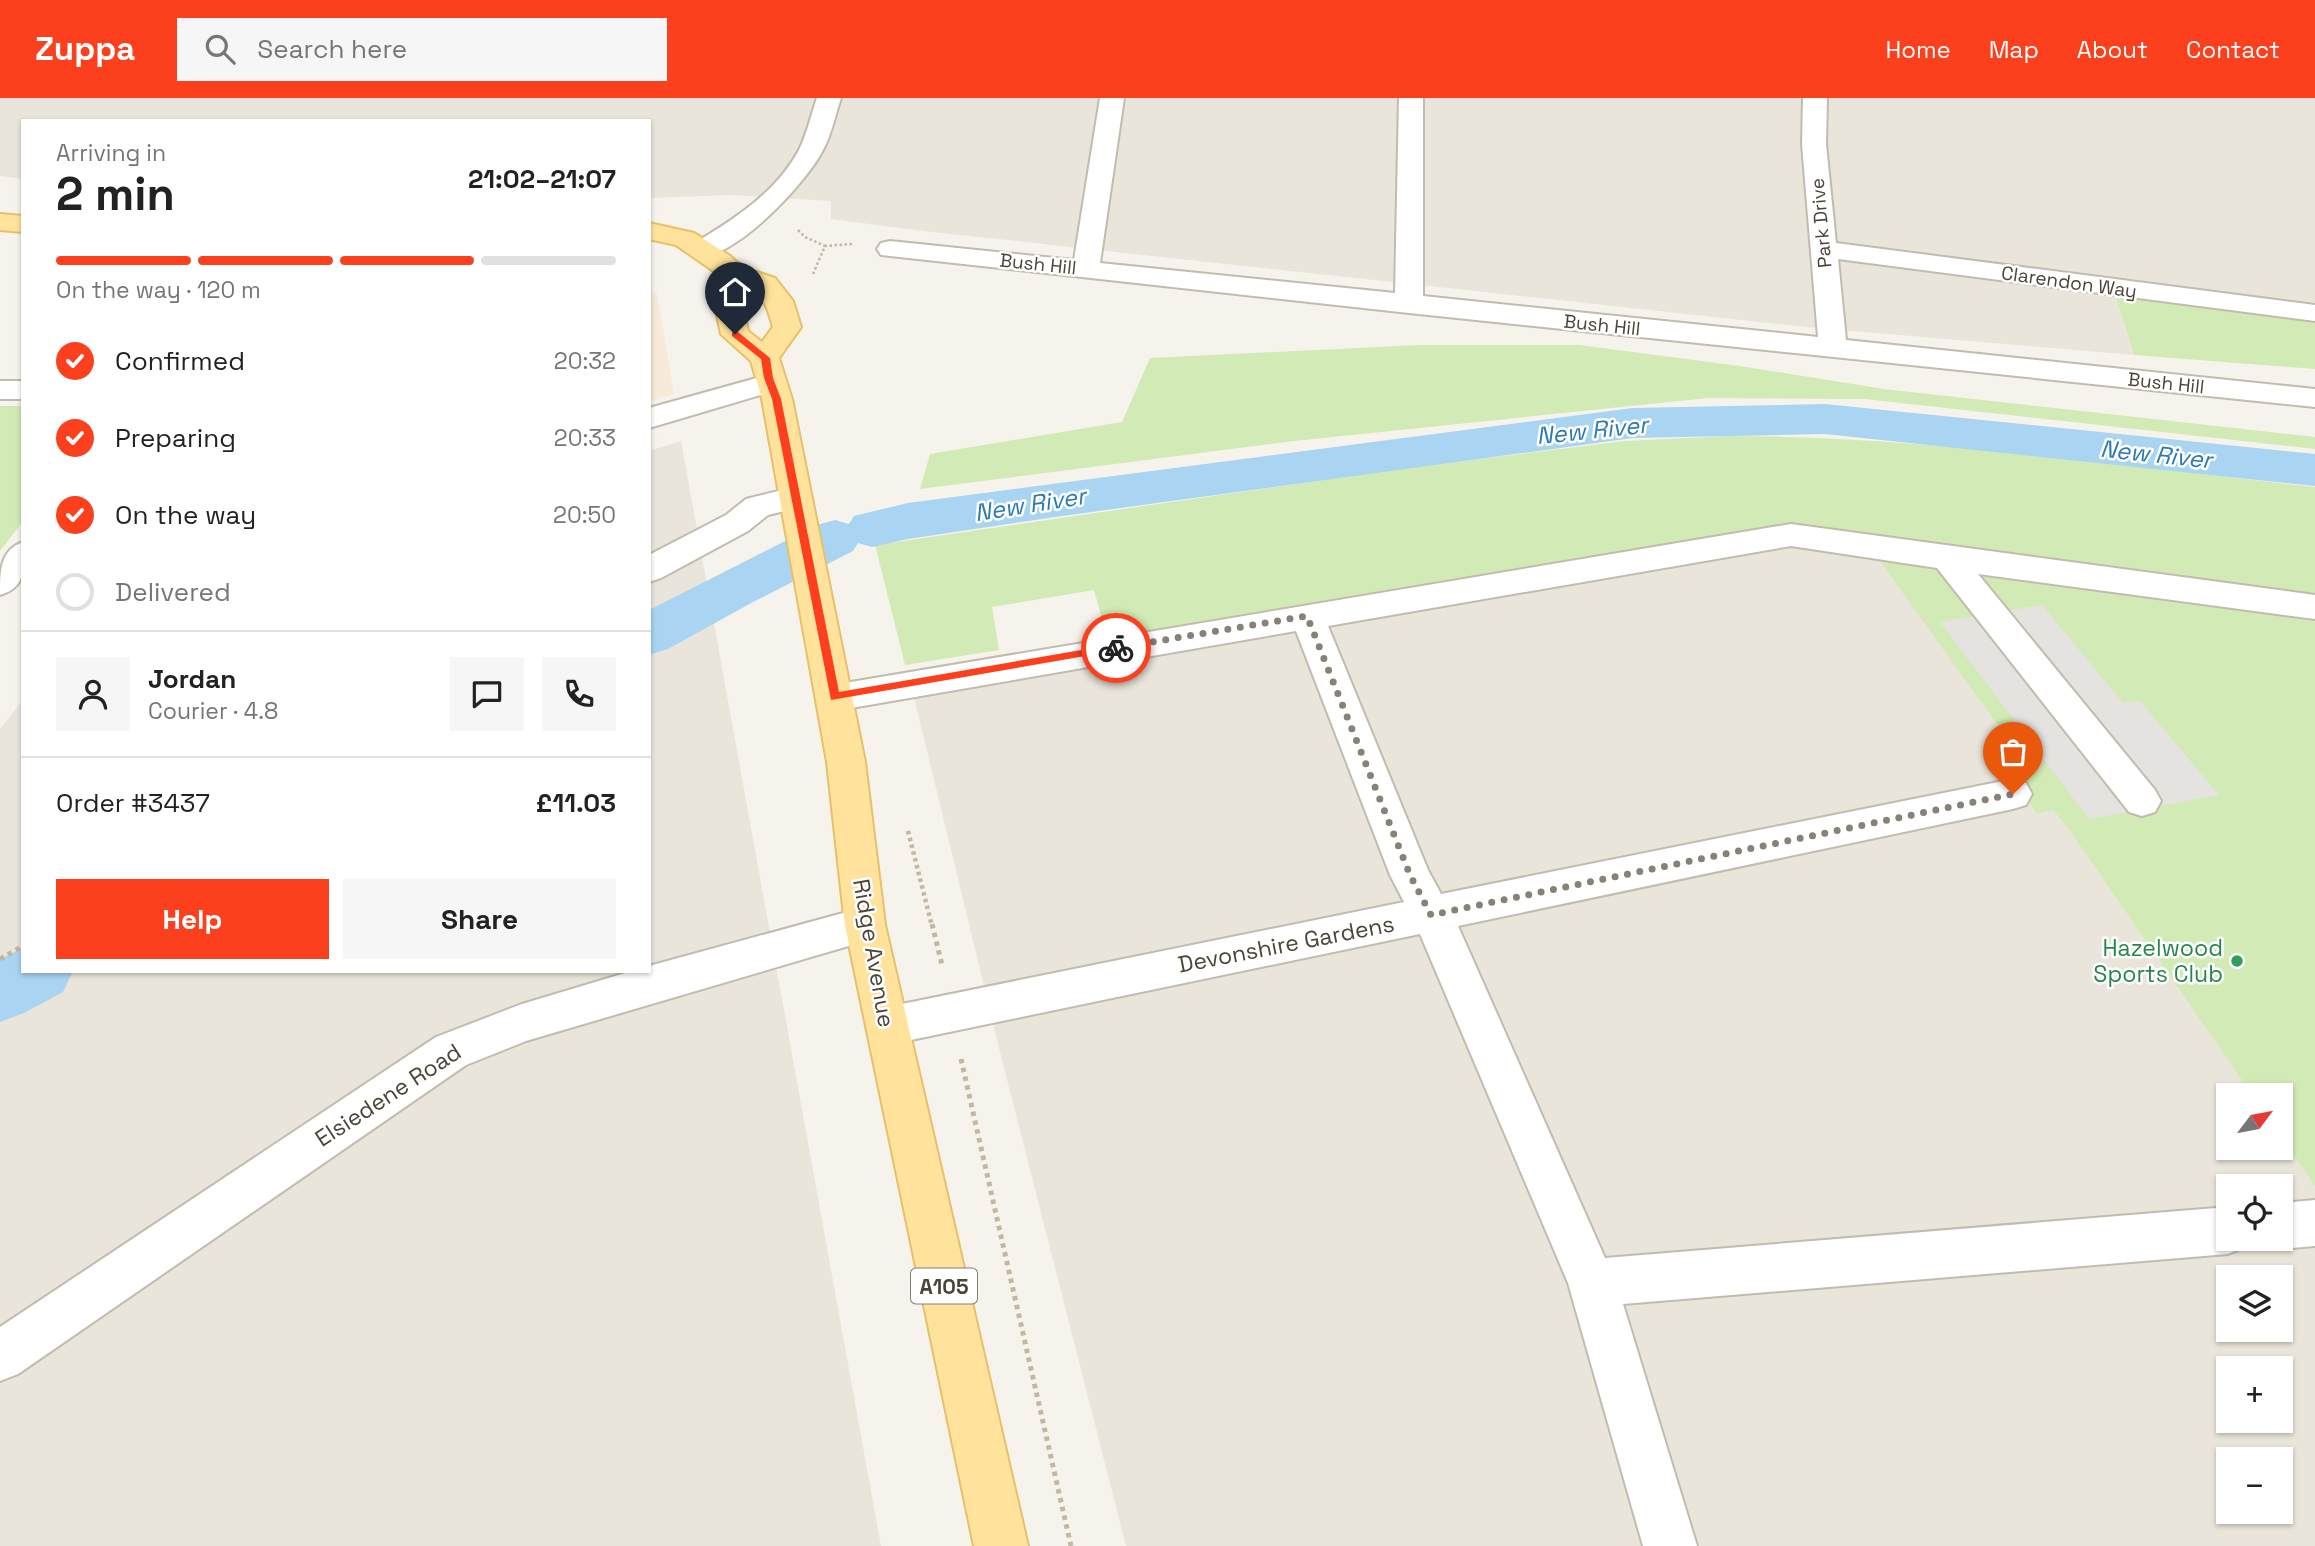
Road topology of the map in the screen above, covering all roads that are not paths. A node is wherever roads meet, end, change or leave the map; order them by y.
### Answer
1 (829, 98) edge
2 (1112, 98) edge
3 (1411, 98) edge
4 (1815, 98) edge
5 (0, 222) edge
6 (21, 224) edge
7 (651, 231) edge
8 (890, 249) dead end
9 (1824, 249) junction
10 (702, 250) junction
11 (1086, 269) junction
12 (733, 273) junction
13 (1409, 305) junction
14 (2315, 313) edge
15 (1833, 348) junction
16 (768, 370) junction
17 (0, 390) edge
18 (21, 390) edge
19 (2315, 398) edge
20 (651, 417) edge
21 (794, 498) junction
22 (21, 556) edge
23 (1947, 558) junction
24 (651, 569) edge
25 (0, 583) edge
26 (2315, 607) edge
27 (1307, 616) junction
28 (834, 697) junction
29 (2013, 794) dead end
30 (2142, 802) dead end
31 (1431, 915) junction
32 (865, 925) junction
33 (887, 1026) junction
34 (2315, 1223) edge
35 (2293, 1225) edge
36 (2216, 1231) edge
37 (1592, 1283) junction
38 (0, 1356) edge
39 (1001, 1546) edge
40 (1670, 1546) edge

1 - 10 street
2 - 11 street
3 - 13 street
4 - 9 street, Park Drive
5 - 6 main road
7 - 10 main road
8 - 11 street, Bush Hill
9 - 14 street, Clarendon Way
9 - 15 street, Park Drive
10 - 12 main road
11 - 13 street, Bush Hill
12 - 16 main road
12 - 16 main road
13 - 15 street, Bush Hill
15 - 19 street, Bush Hill
16 - 20 street
16 - 21 main road, Ridge Avenue / A105
17 - 18 street
21 - 24 street
21 - 28 main road, Ridge Avenue / A105
22 - 25 street
23 - 26 street
23 - 27 street
23 - 30 street
27 - 28 street
27 - 31 street
28 - 32 main road, Ridge Avenue / A105
29 - 31 street, Devonshire Gardens
31 - 33 street, Devonshire Gardens
31 - 37 street
32 - 33 main road, Ridge Avenue / A105
32 - 38 street, Elsiedene Road
33 - 39 main road, Ridge Avenue / A105
34 - 35 street
36 - 37 street
37 - 40 street

